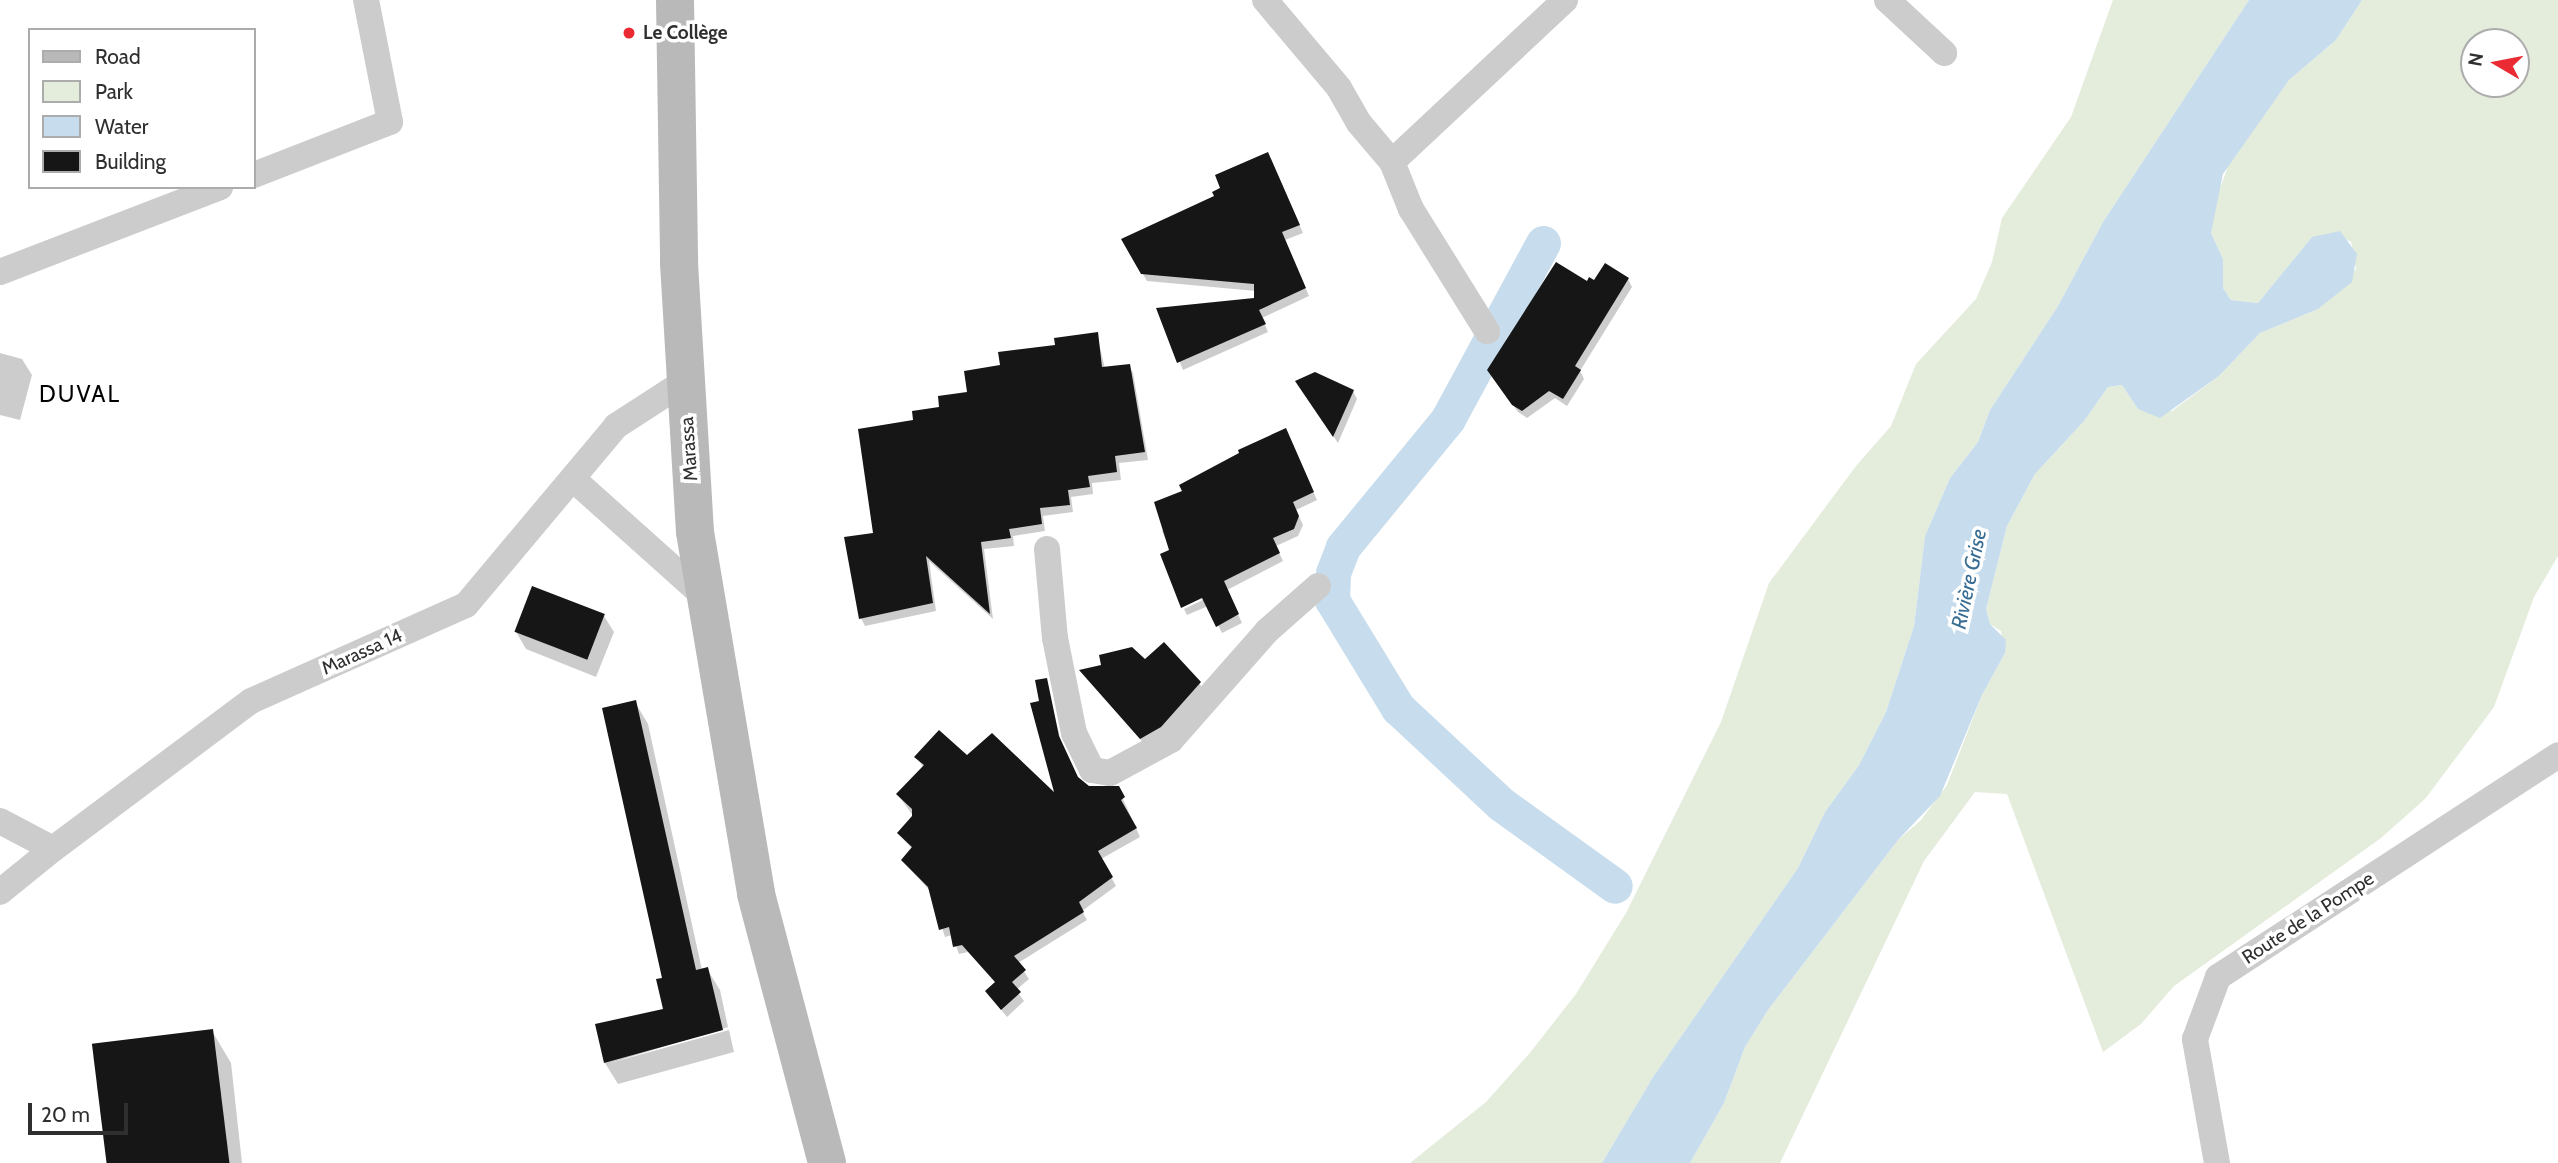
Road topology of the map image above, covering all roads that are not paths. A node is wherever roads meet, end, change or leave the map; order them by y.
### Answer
1 (366, 0) edge
2 (674, 0) edge
3 (1265, 0) edge
4 (1565, 0) edge
5 (1887, 0) edge
6 (1944, 53) dead end
7 (1392, 162) junction
8 (256, 173) edge
9 (215, 189) edge
10 (0, 272) edge
11 (1487, 331) dead end
12 (684, 382) junction
13 (573, 479) junction
14 (1047, 549) dead end
15 (1318, 586) dead end
16 (705, 597) junction
17 (2558, 755) edge
18 (0, 821) edge
19 (53, 849) junction
20 (0, 891) edge
21 (827, 1163) edge
22 (2217, 1163) edge

1 - 8 street
2 - 12 main road, Marassa
3 - 7 street
4 - 7 street
5 - 6 street
7 - 11 street
9 - 10 street
12 - 13 street, Marassa 14
12 - 16 main road, Marassa
13 - 16 street
13 - 19 street, Marassa 14
14 - 15 street
16 - 21 main road, Marassa
17 - 22 street, Route de la Pompe
18 - 19 street
19 - 20 street, Marassa 14

